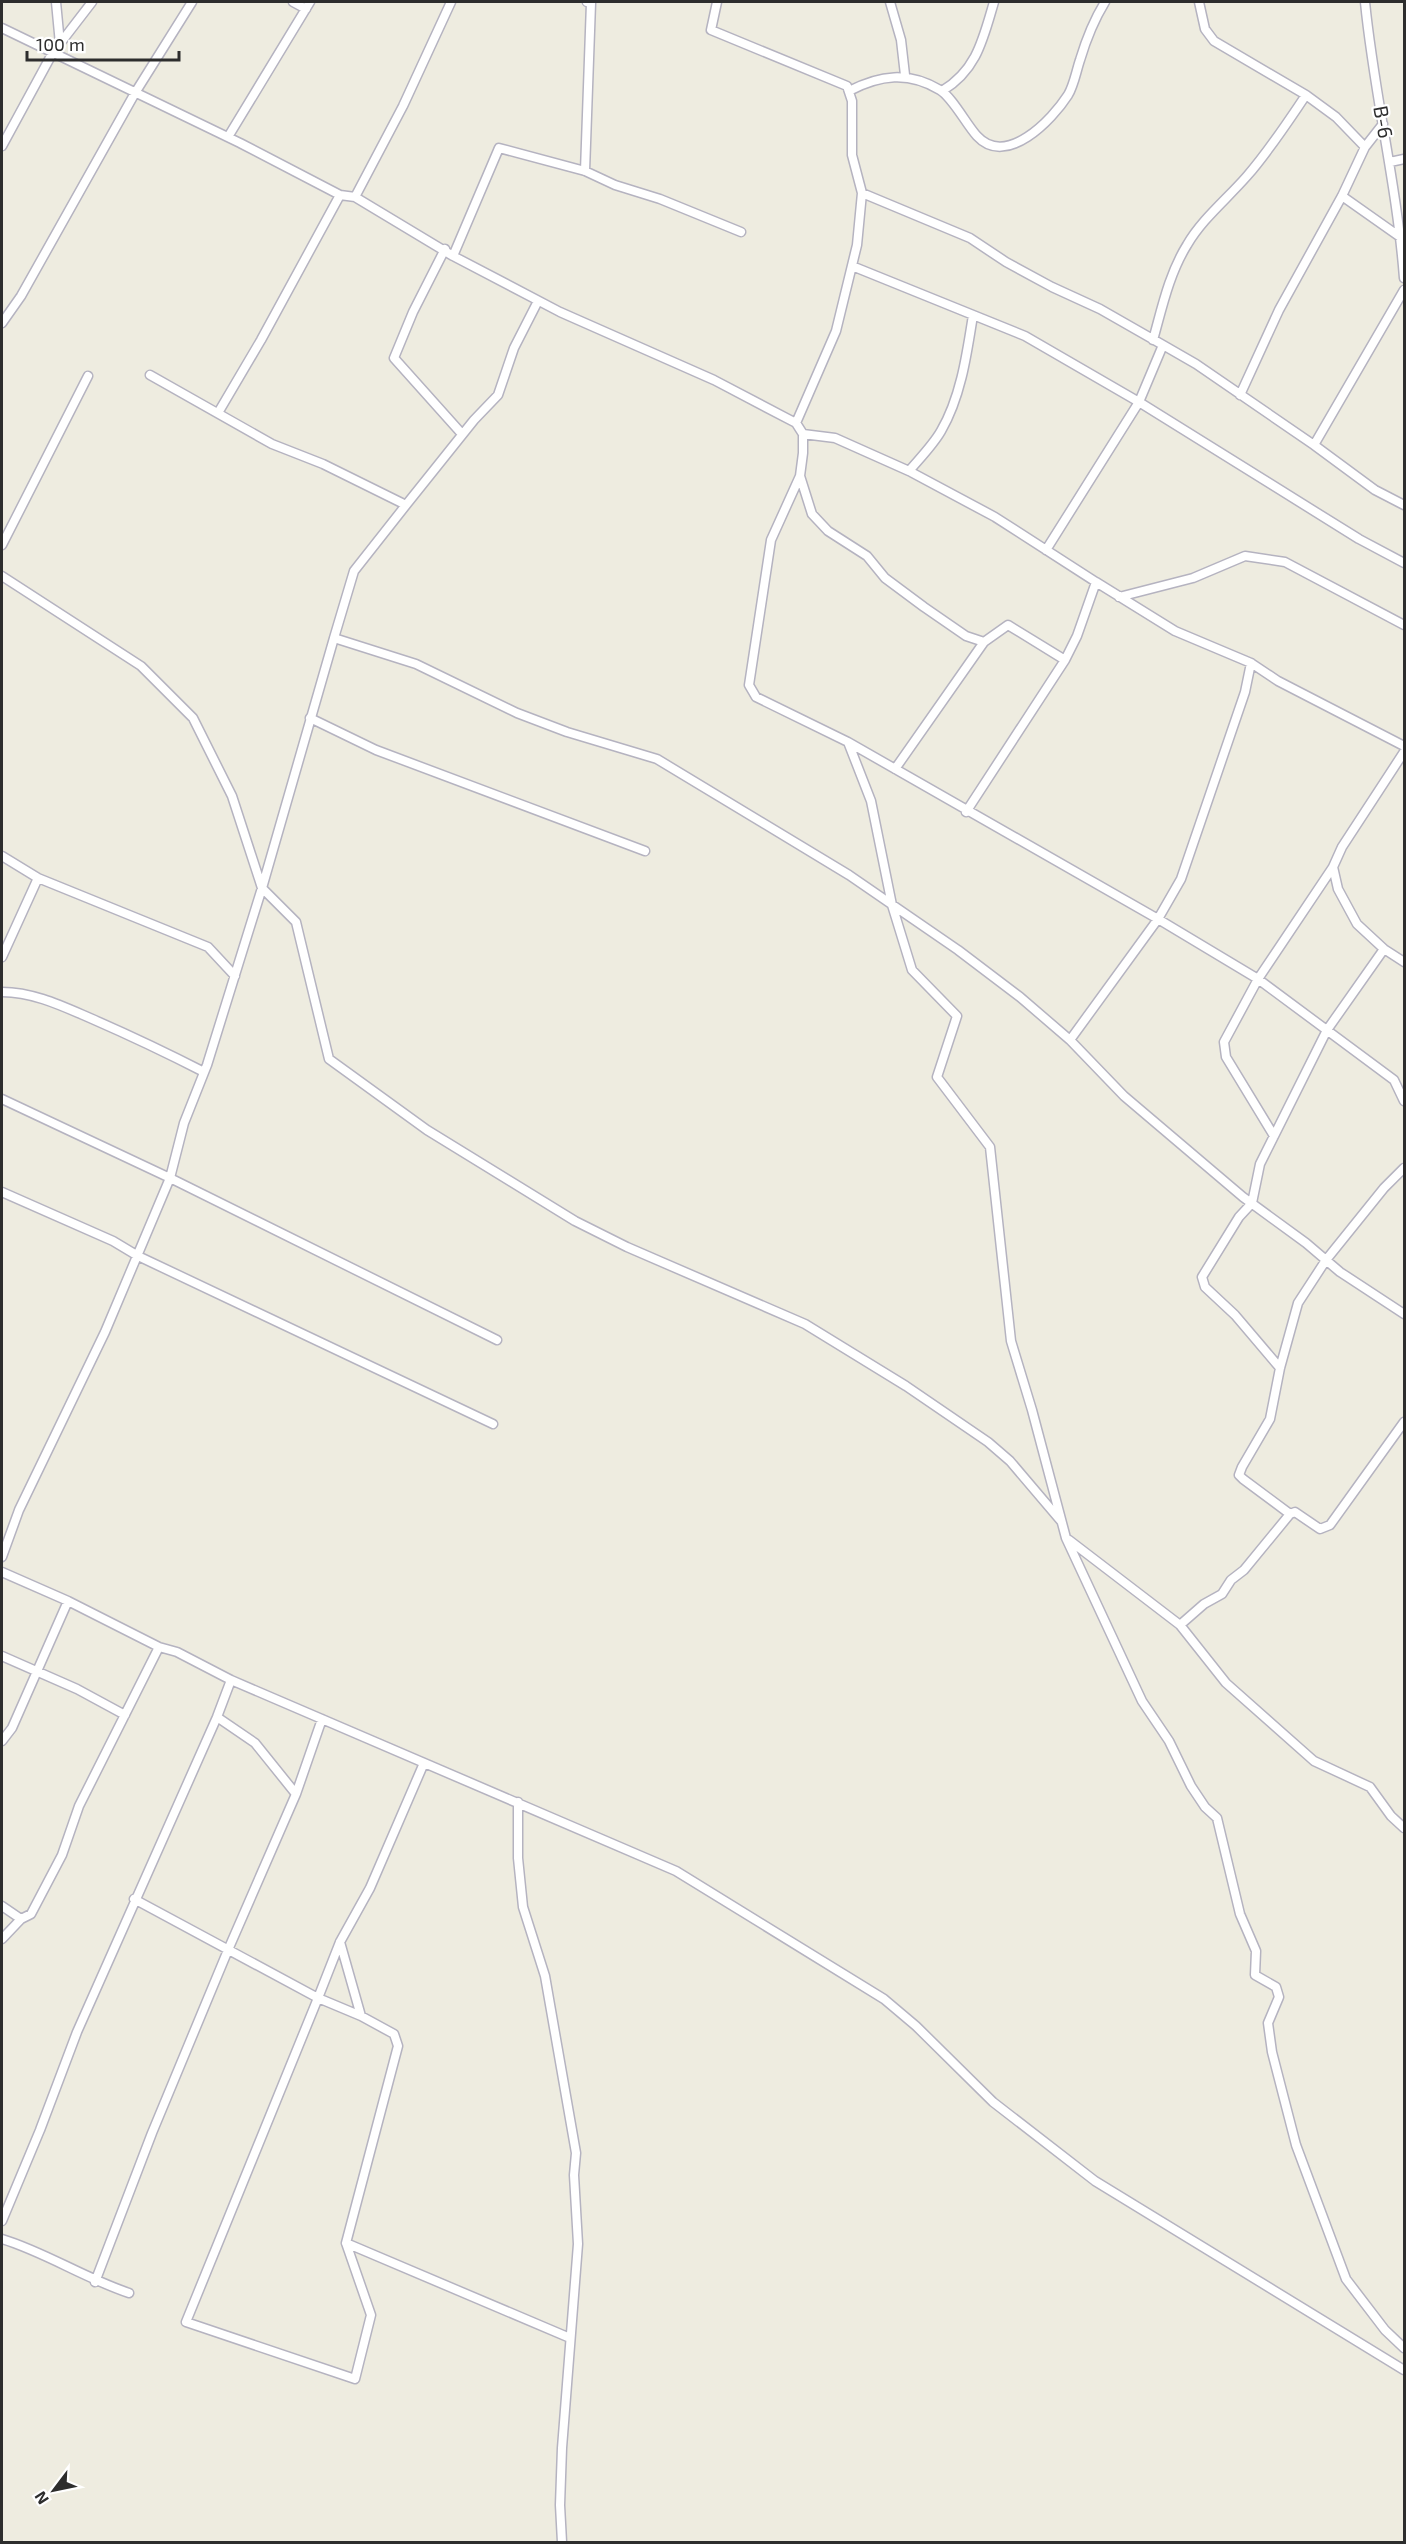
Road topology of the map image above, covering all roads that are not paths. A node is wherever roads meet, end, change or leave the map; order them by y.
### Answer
1 (56, 2) edge
2 (92, 2) edge
3 (192, 2) edge
4 (293, 2) edge
5 (451, 2) edge
6 (587, 2) edge
7 (717, 2) edge
8 (890, 2) edge
9 (994, 2) edge
10 (1105, 2) edge
11 (1199, 2) edge
12 (1365, 2) edge
13 (308, 5) edge
14 (2, 28) edge
15 (60, 44) junction
16 (52, 54) junction
17 (904, 75) junction
18 (849, 91) junction
19 (942, 91) junction
20 (135, 93) junction
21 (1306, 95) junction
22 (1383, 124) junction
23 (228, 137) junction
24 (2, 146) edge
25 (1365, 147) junction
26 (1404, 159) edge
27 (1390, 162) junction
28 (585, 171) junction
29 (862, 193) junction
30 (340, 195) junction
31 (1342, 196) junction
32 (355, 197) junction
33 (741, 232) dead end
34 (1403, 239) edge
35 (445, 249) junction
36 (453, 256) junction
37 (852, 266) junction
38 (1404, 279) edge
39 (1404, 290) edge
40 (538, 301) junction
41 (973, 315) junction
42 (2, 323) edge
43 (1153, 340) junction
44 (1163, 345) junction
45 (150, 375) dead end
46 (88, 376) dead end
47 (1240, 395) junction
48 (1139, 402) junction
49 (218, 413) junction
50 (796, 423) junction
51 (462, 434) junction
52 (803, 434) junction
53 (1314, 445) junction
54 (909, 471) junction
55 (800, 476) junction
56 (406, 505) junction
57 (1404, 506) edge
58 (2, 545) edge
59 (1046, 550) junction
60 (1404, 563) edge
61 (2, 576) edge
62 (1095, 582) junction
63 (1119, 597) junction
64 (1404, 625) edge
65 (334, 638) junction
66 (984, 642) junction
67 (1065, 660) junction
68 (1251, 663) junction
69 (310, 718) junction
70 (848, 742) junction
71 (1404, 746) edge
72 (1404, 752) edge
73 (895, 769) junction
74 (966, 812) junction
75 (645, 851) dead end
76 (2, 855) edge
77 (1333, 867) junction
78 (38, 878) junction
79 (262, 888) junction
80 (892, 905) junction
81 (1158, 919) junction
82 (1384, 949) junction
83 (2, 957) edge
84 (1404, 962) edge
85 (235, 976) junction
86 (1257, 979) junction
87 (2, 992) edge
88 (1327, 1030) junction
89 (1070, 1040) junction
90 (204, 1072) junction
91 (2, 1099) edge
92 (1404, 1101) edge
93 (1274, 1136) junction
94 (1404, 1168) edge
95 (170, 1178) junction
96 (2, 1192) edge
97 (1252, 1203) junction
98 (138, 1256) junction
99 (1326, 1260) junction
100 (1404, 1314) edge
101 (497, 1340) dead end
102 (1280, 1368) junction
103 (1404, 1422) edge
104 (493, 1424) dead end
105 (1290, 1514) junction
106 (1063, 1523) junction
107 (1066, 1538) junction
108 (2, 1557) edge
109 (2, 1572) edge
110 (68, 1601) junction
111 (1180, 1625) junction
112 (159, 1647) junction
113 (2, 1656) edge
114 (36, 1672) junction
115 (231, 1680) junction
116 (125, 1714) junction
117 (218, 1717) junction
118 (322, 1719) junction
119 (2, 1741) edge
120 (424, 1763) junction
121 (296, 1794) junction
122 (518, 1802) junction
123 (1404, 1828) edge
124 (134, 1899) junction
125 (2, 1906) edge
126 (21, 1919) junction
127 (2, 1940) edge
128 (340, 1942) junction
129 (228, 1950) junction
130 (318, 1998) junction
131 (361, 2016) junction
132 (2, 2221) edge
133 (2, 2239) edge
134 (346, 2243) junction
135 (95, 2282) junction
136 (129, 2293) dead end
137 (570, 2338) junction
138 (1404, 2348) edge
139 (1404, 2370) edge
140 (562, 2542) edge

1 - 15 street
2 - 15 street
3 - 20 street
4 - 13 street
5 - 32 street
6 - 28 street
7 - 18 street
8 - 17 street
9 - 19 street
10 - 19 street
11 - 21 street
12 - 22 street, B-6
13 - 23 street
14 - 16 street
15 - 16 street
16 - 20 street
16 - 24 street
17 - 18 street
17 - 19 street
18 - 29 street
20 - 23 street
20 - 42 street
21 - 25 street
21 - 43 street
22 - 25 street
22 - 27 street, B-6
23 - 30 street
25 - 31 street
26 - 27 street
27 - 34 street, B-6
28 - 33 street
28 - 36 street
29 - 37 street
29 - 43 street
30 - 32 street
30 - 49 street
31 - 34 street
31 - 47 street
32 - 35 street
34 - 38 street, B-6
35 - 36 street
35 - 51 street
36 - 40 street
37 - 41 street
37 - 50 street
39 - 53 street
40 - 50 street
40 - 51 street
41 - 48 street
41 - 54 street
43 - 44 street
44 - 47 street
44 - 48 street
45 - 49 street
46 - 58 street
47 - 53 street
48 - 59 street
48 - 60 street
49 - 56 street
50 - 52 street
51 - 56 street
52 - 54 street
52 - 55 street
53 - 57 street
54 - 59 street
55 - 66 street
55 - 70 street
56 - 65 street
59 - 62 street
61 - 79 street
62 - 63 street
62 - 67 street
63 - 64 street
63 - 68 street
65 - 69 street
65 - 80 street
66 - 67 street
66 - 73 street
67 - 74 street
68 - 71 street
68 - 81 street
69 - 75 street
69 - 79 street
70 - 73 street
70 - 80 street
72 - 77 street
73 - 74 street
74 - 81 street
76 - 78 street
77 - 82 street
77 - 86 street
78 - 83 street
78 - 85 street
79 - 85 street
79 - 106 street
80 - 89 street
80 - 106 street
81 - 86 street
81 - 89 street
82 - 84 street
82 - 88 street
85 - 90 street
86 - 88 street
86 - 93 street
87 - 90 street
88 - 92 street
88 - 93 street
89 - 97 street
90 - 95 street
91 - 95 street
93 - 97 street
94 - 99 street
95 - 98 street
95 - 101 street
96 - 98 street
97 - 99 street
97 - 102 street
98 - 104 street
98 - 108 street
99 - 100 street
99 - 102 street
102 - 105 street
103 - 105 street
105 - 111 street
106 - 107 street
107 - 111 street
107 - 138 street
109 - 110 street
110 - 112 street
110 - 114 street
111 - 123 street
112 - 115 street
112 - 116 street
113 - 114 street
114 - 116 street
114 - 119 street
115 - 117 street
115 - 118 street
116 - 126 street
117 - 121 street
117 - 124 street
118 - 120 street
118 - 121 street
120 - 122 street
120 - 128 street
121 - 129 street
122 - 137 street
122 - 139 street
124 - 129 street
124 - 132 street
125 - 126 street
126 - 127 street
128 - 130 street
128 - 131 street
129 - 130 street
129 - 135 street
130 - 131 street
130 - 134 street
131 - 134 street
133 - 135 street
134 - 137 street
135 - 136 street
137 - 140 street

